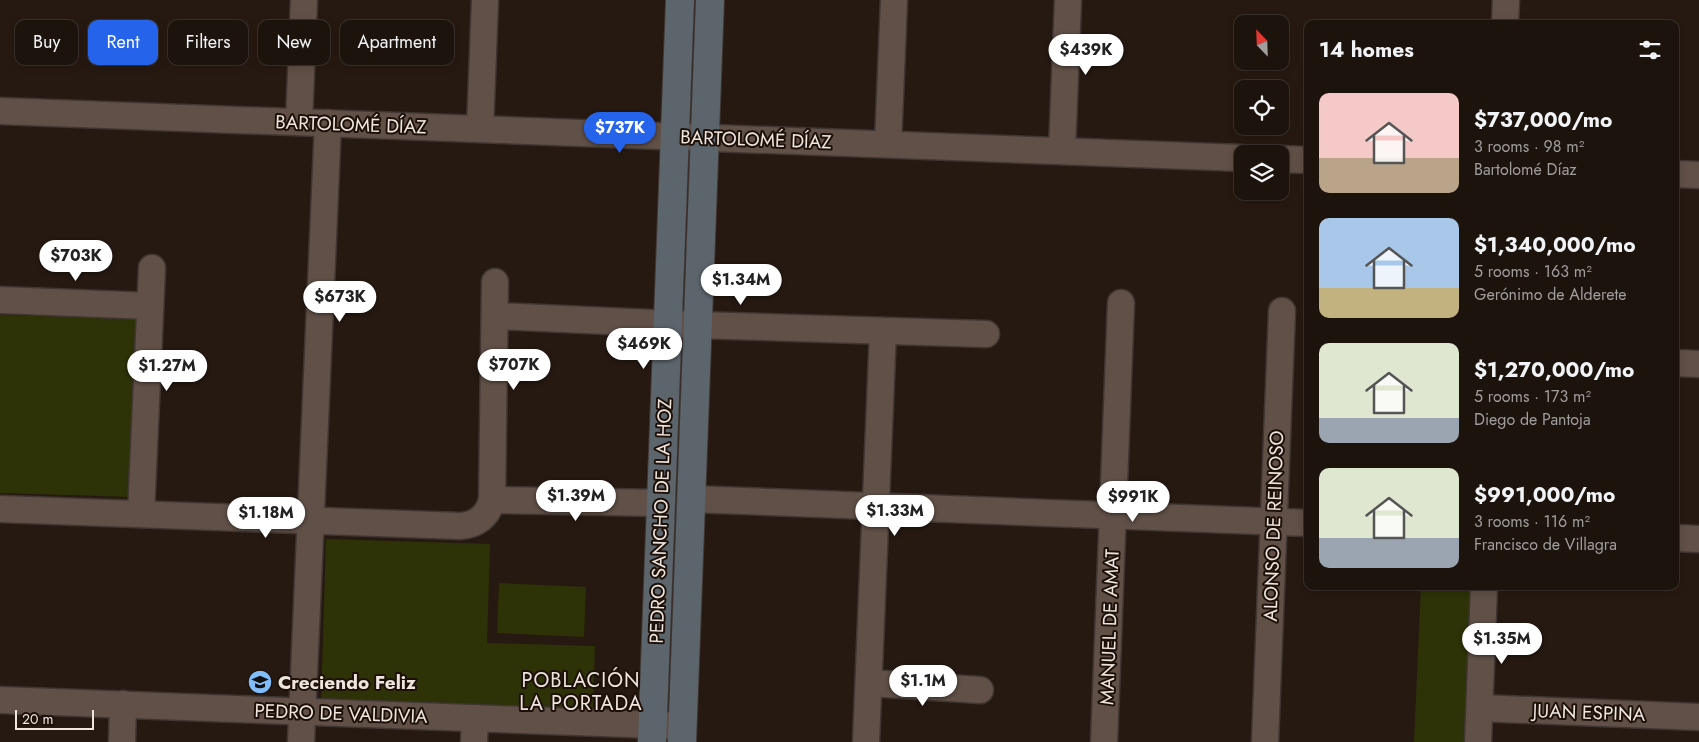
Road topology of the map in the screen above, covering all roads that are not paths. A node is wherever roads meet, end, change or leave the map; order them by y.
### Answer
1 (304, 0) edge
2 (485, 0) edge
3 (680, 0) edge
4 (710, 0) edge
5 (894, 0) edge
6 (1068, 0) edge
7 (1506, 0) edge
8 (1505, 20) edge
9 (0, 111) edge
10 (299, 122) junction
11 (328, 123) junction
12 (480, 129) junction
13 (675, 136) junction
14 (704, 137) junction
15 (888, 144) junction
16 (1062, 151) junction
17 (1234, 158) edge
18 (1289, 159) edge
19 (1304, 160) edge
20 (1679, 174) edge
21 (1699, 175) edge
22 (152, 268) dead end
23 (495, 282) dead end
24 (0, 300) edge
25 (1121, 303) dead end
26 (150, 306) junction
27 (1282, 311) dead end
28 (495, 316) junction
29 (667, 324) junction
30 (697, 325) junction
31 (883, 331) junction
32 (986, 334) dead end
33 (1679, 363) edge
34 (1699, 364) edge
35 (691, 499) junction
36 (492, 500) junction
37 (661, 503) junction
38 (876, 506) junction
39 (0, 509) edge
40 (141, 514) junction
41 (1113, 516) junction
42 (310, 520) junction
43 (1274, 522) junction
44 (1304, 523) edge
45 (1679, 538) edge
46 (1699, 539) edge
47 (1484, 590) edge
48 (869, 683) junction
49 (980, 690) dead end
50 (0, 700) edge
51 (123, 704) junction
52 (1480, 708) junction
53 (302, 711) junction
54 (1699, 717) edge
55 (475, 730) edge
56 (652, 733) edge
57 (682, 734) edge
58 (122, 742) edge
59 (301, 742) edge
60 (866, 742) edge
61 (1104, 742) edge
62 (1265, 742) edge
63 (1478, 742) edge

1 - 10 street
2 - 12 street
3 - 13 street, PEDRO SANCHO DE LA HOZ
4 - 14 street, PEDRO SANCHO DE LA HOZ
5 - 15 street
6 - 16 street
7 - 8 street
9 - 10 street, BARTOLOMÉ DÍAZ
10 - 11 street, BARTOLOMÉ DÍAZ
11 - 12 street, BARTOLOMÉ DÍAZ
11 - 42 street
12 - 13 street, BARTOLOMÉ DÍAZ
13 - 14 street, BARTOLOMÉ DÍAZ
13 - 29 street, PEDRO SANCHO DE LA HOZ
14 - 15 street, BARTOLOMÉ DÍAZ
14 - 30 street, PEDRO SANCHO DE LA HOZ
15 - 16 street, BARTOLOMÉ DÍAZ
16 - 17 street, BARTOLOMÉ DÍAZ
18 - 19 street
20 - 21 street
22 - 26 street
23 - 28 street
24 - 26 street
25 - 41 street, MANUEL DE AMAT
26 - 40 street
27 - 43 street, ALONSO DE REINOSO
28 - 29 street
28 - 36 street
29 - 30 street
29 - 37 street, PEDRO SANCHO DE LA HOZ
30 - 31 street
30 - 35 street, PEDRO SANCHO DE LA HOZ
31 - 32 street
31 - 38 street
33 - 34 street
35 - 38 street
35 - 57 street, PEDRO SANCHO DE LA HOZ
36 - 37 street
36 - 42 street
37 - 56 street, PEDRO SANCHO DE LA HOZ
38 - 41 street
38 - 48 street
39 - 40 street
40 - 42 street
41 - 43 street
41 - 61 street, MANUEL DE AMAT
42 - 53 street
43 - 44 street
43 - 62 street, ALONSO DE REINOSO
45 - 46 street
47 - 52 street
48 - 49 street
48 - 60 street
50 - 51 street, PEDRO DE VALDIVIA
51 - 53 street, PEDRO DE VALDIVIA
51 - 58 street
52 - 54 street, JUAN ESPINA
52 - 63 street
53 - 55 street, PEDRO DE VALDIVIA
53 - 59 street
55 - 56 street, PEDRO DE VALDIVIA
56 - 57 street, PEDRO DE VALDIVIA

